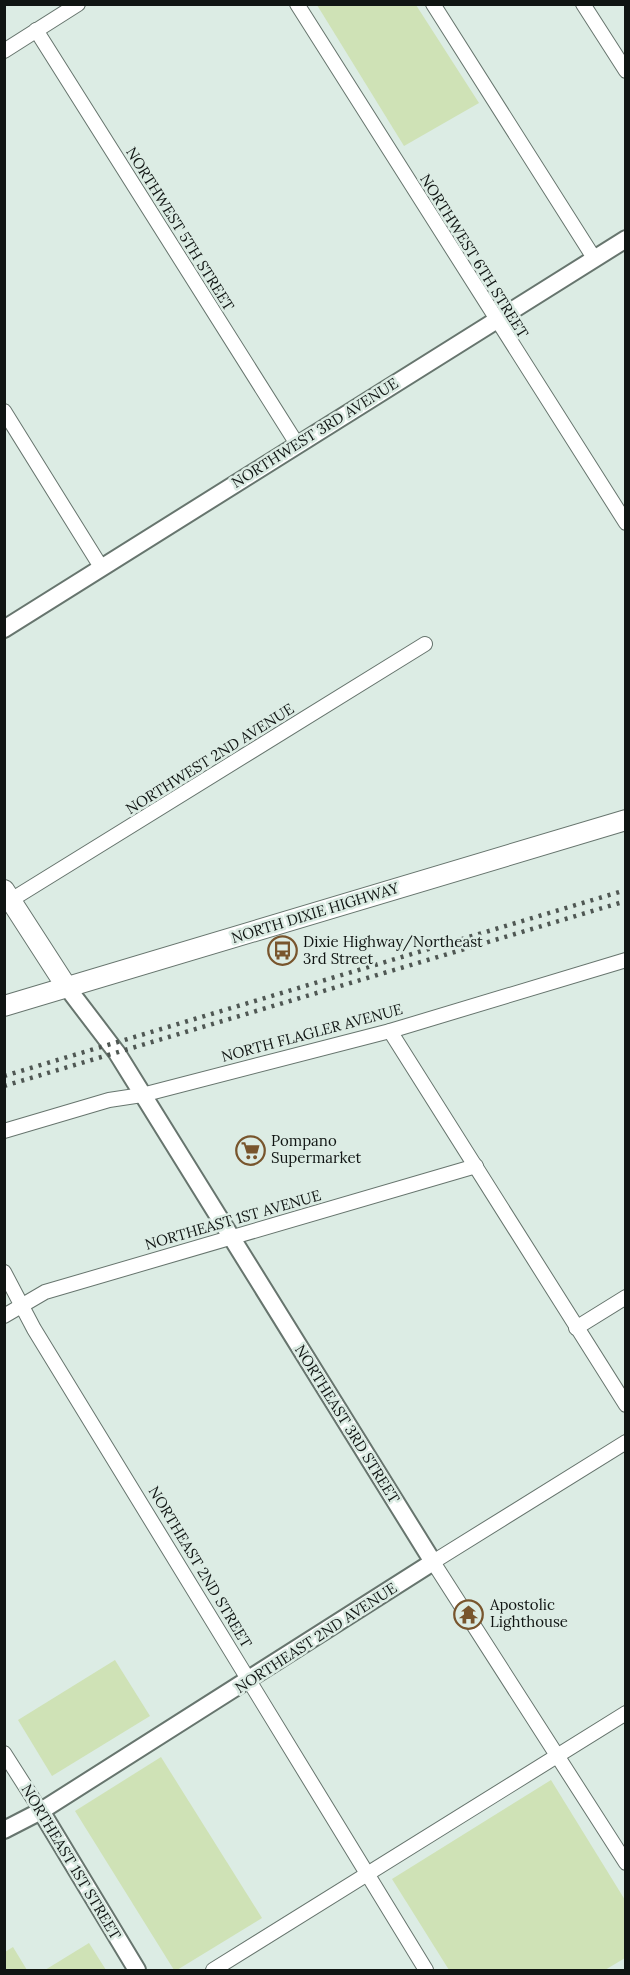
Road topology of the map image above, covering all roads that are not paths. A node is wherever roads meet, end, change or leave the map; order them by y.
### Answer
1 (78, 4) edge
2 (297, 4) edge
3 (433, 4) edge
4 (583, 4) edge
5 (36, 30) junction
6 (4, 51) edge
7 (626, 72) edge
8 (626, 239) edge
9 (594, 258) junction
10 (495, 320) junction
11 (4, 411) edge
12 (297, 444) junction
13 (626, 523) edge
14 (101, 567) junction
15 (4, 629) edge
16 (425, 644) dead end
17 (626, 820) edge
18 (8, 895) edge
19 (625, 961) edge
20 (66, 986) junction
21 (4, 1006) edge
22 (390, 1031) junction
23 (142, 1095) junction
24 (4, 1131) edge
25 (476, 1166) junction
26 (231, 1239) junction
27 (4, 1272) edge
28 (626, 1296) edge
29 (21, 1306) junction
30 (4, 1316) edge
31 (576, 1328) junction
32 (626, 1405) edge
33 (626, 1442) edge
34 (433, 1562) junction
35 (250, 1681) junction
36 (626, 1713) edge
37 (4, 1753) edge
38 (557, 1756) junction
39 (41, 1811) junction
40 (4, 1830) edge
41 (626, 1863) edge
42 (366, 1873) junction
43 (137, 1971) edge
44 (213, 1971) edge
45 (426, 1971) edge

1 - 5 street
2 - 10 street, NORTHWEST 6TH STREET
3 - 9 street
4 - 7 street
5 - 6 street
5 - 12 street, NORTHWEST 5TH STREET
8 - 9 street, NORTHWEST 3RD AVENUE
9 - 10 street, NORTHWEST 3RD AVENUE
10 - 12 street, NORTHWEST 3RD AVENUE
10 - 13 street, NORTHWEST 6TH STREET
11 - 14 street
12 - 14 street, NORTHWEST 3RD AVENUE
14 - 15 street, NORTHWEST 3RD AVENUE
16 - 18 street, NORTHWEST 2ND AVENUE
17 - 20 main road, NORTH DIXIE HIGHWAY
18 - 20 main road
19 - 22 street, NORTH FLAGLER AVENUE
20 - 21 main road, NORTH DIXIE HIGHWAY
20 - 23 street, NORTHEAST 3RD STREET
22 - 23 street, NORTH FLAGLER AVENUE
22 - 25 street
23 - 24 street, NORTH FLAGLER AVENUE
23 - 26 street, NORTHEAST 3RD STREET
25 - 26 street, NORTHEAST 1ST AVENUE
25 - 31 street
26 - 29 street, NORTHEAST 1ST AVENUE
26 - 34 street, NORTHEAST 3RD STREET
27 - 29 street, NORTHEAST 2ND STREET
28 - 31 street
29 - 30 street, NORTHEAST 1ST AVENUE
29 - 35 street, NORTHEAST 2ND STREET
31 - 32 street
33 - 34 street, NORTHEAST 2ND AVENUE
34 - 35 street, NORTHEAST 2ND AVENUE
34 - 38 street, NORTHEAST 3RD STREET
35 - 39 street, NORTHEAST 2ND AVENUE
35 - 42 street, NORTHEAST 2ND STREET
36 - 38 street
37 - 39 street, NORTHEAST 1ST STREET
38 - 41 street, NORTHEAST 3RD STREET
38 - 42 street
39 - 40 street, NORTHEAST 2ND AVENUE
39 - 43 street, NORTHEAST 1ST STREET
42 - 44 street
42 - 45 street, NORTHEAST 2ND STREET

